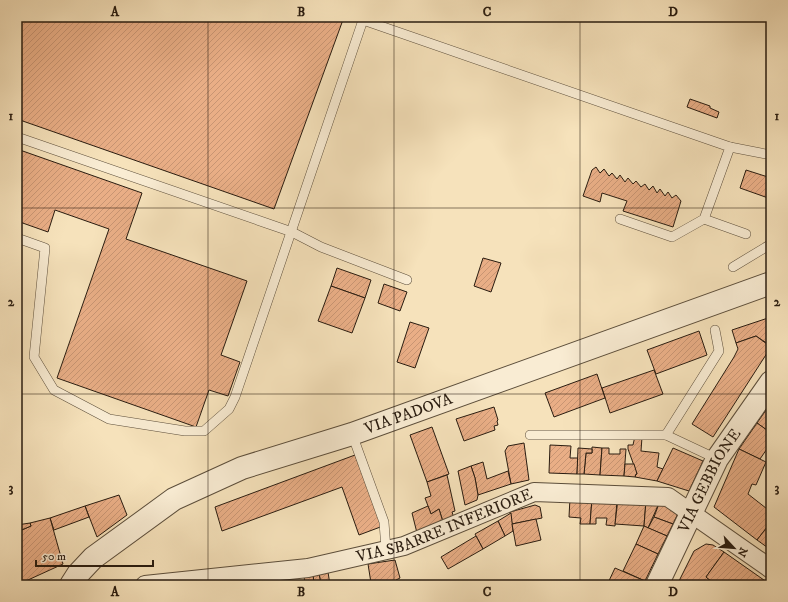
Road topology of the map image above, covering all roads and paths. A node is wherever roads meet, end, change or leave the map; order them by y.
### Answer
1 (364, 18) edge
2 (17, 137) edge
3 (730, 147) junction
4 (771, 155) edge
5 (620, 219) dead end
6 (704, 219) junction
7 (292, 232) junction
8 (746, 234) dead end
9 (17, 238) edge
10 (771, 244) edge
11 (733, 267) dead end
12 (407, 280) dead end
13 (771, 283) edge
14 (715, 330) dead end
15 (771, 382) edge
16 (352, 434) junction
17 (530, 435) dead end
18 (666, 435) junction
19 (717, 459) junction
20 (691, 512) junction
21 (386, 550) junction
22 (771, 569) edge
23 (71, 585) edge
24 (145, 585) edge
25 (657, 585) edge

1 - 3 lane
1 - 7 lane
2 - 7 lane
3 - 4 lane
3 - 6 lane
5 - 6 lane
6 - 8 lane
7 - 9 lane
7 - 12 lane
10 - 11 lane
13 - 16 street, VIA PADOVA
14 - 18 lane
15 - 19 street, VIA GEBBIONE
16 - 21 lane
16 - 23 street, VIA PADOVA
17 - 18 lane
18 - 19 lane
19 - 20 street, VIA GEBBIONE
20 - 21 street, VIA SBARRE INFERIORE
20 - 22 street, VIA SBARRE INFERIORE
20 - 25 street, VIA GEBBIONE
21 - 24 street, VIA SBARRE INFERIORE

